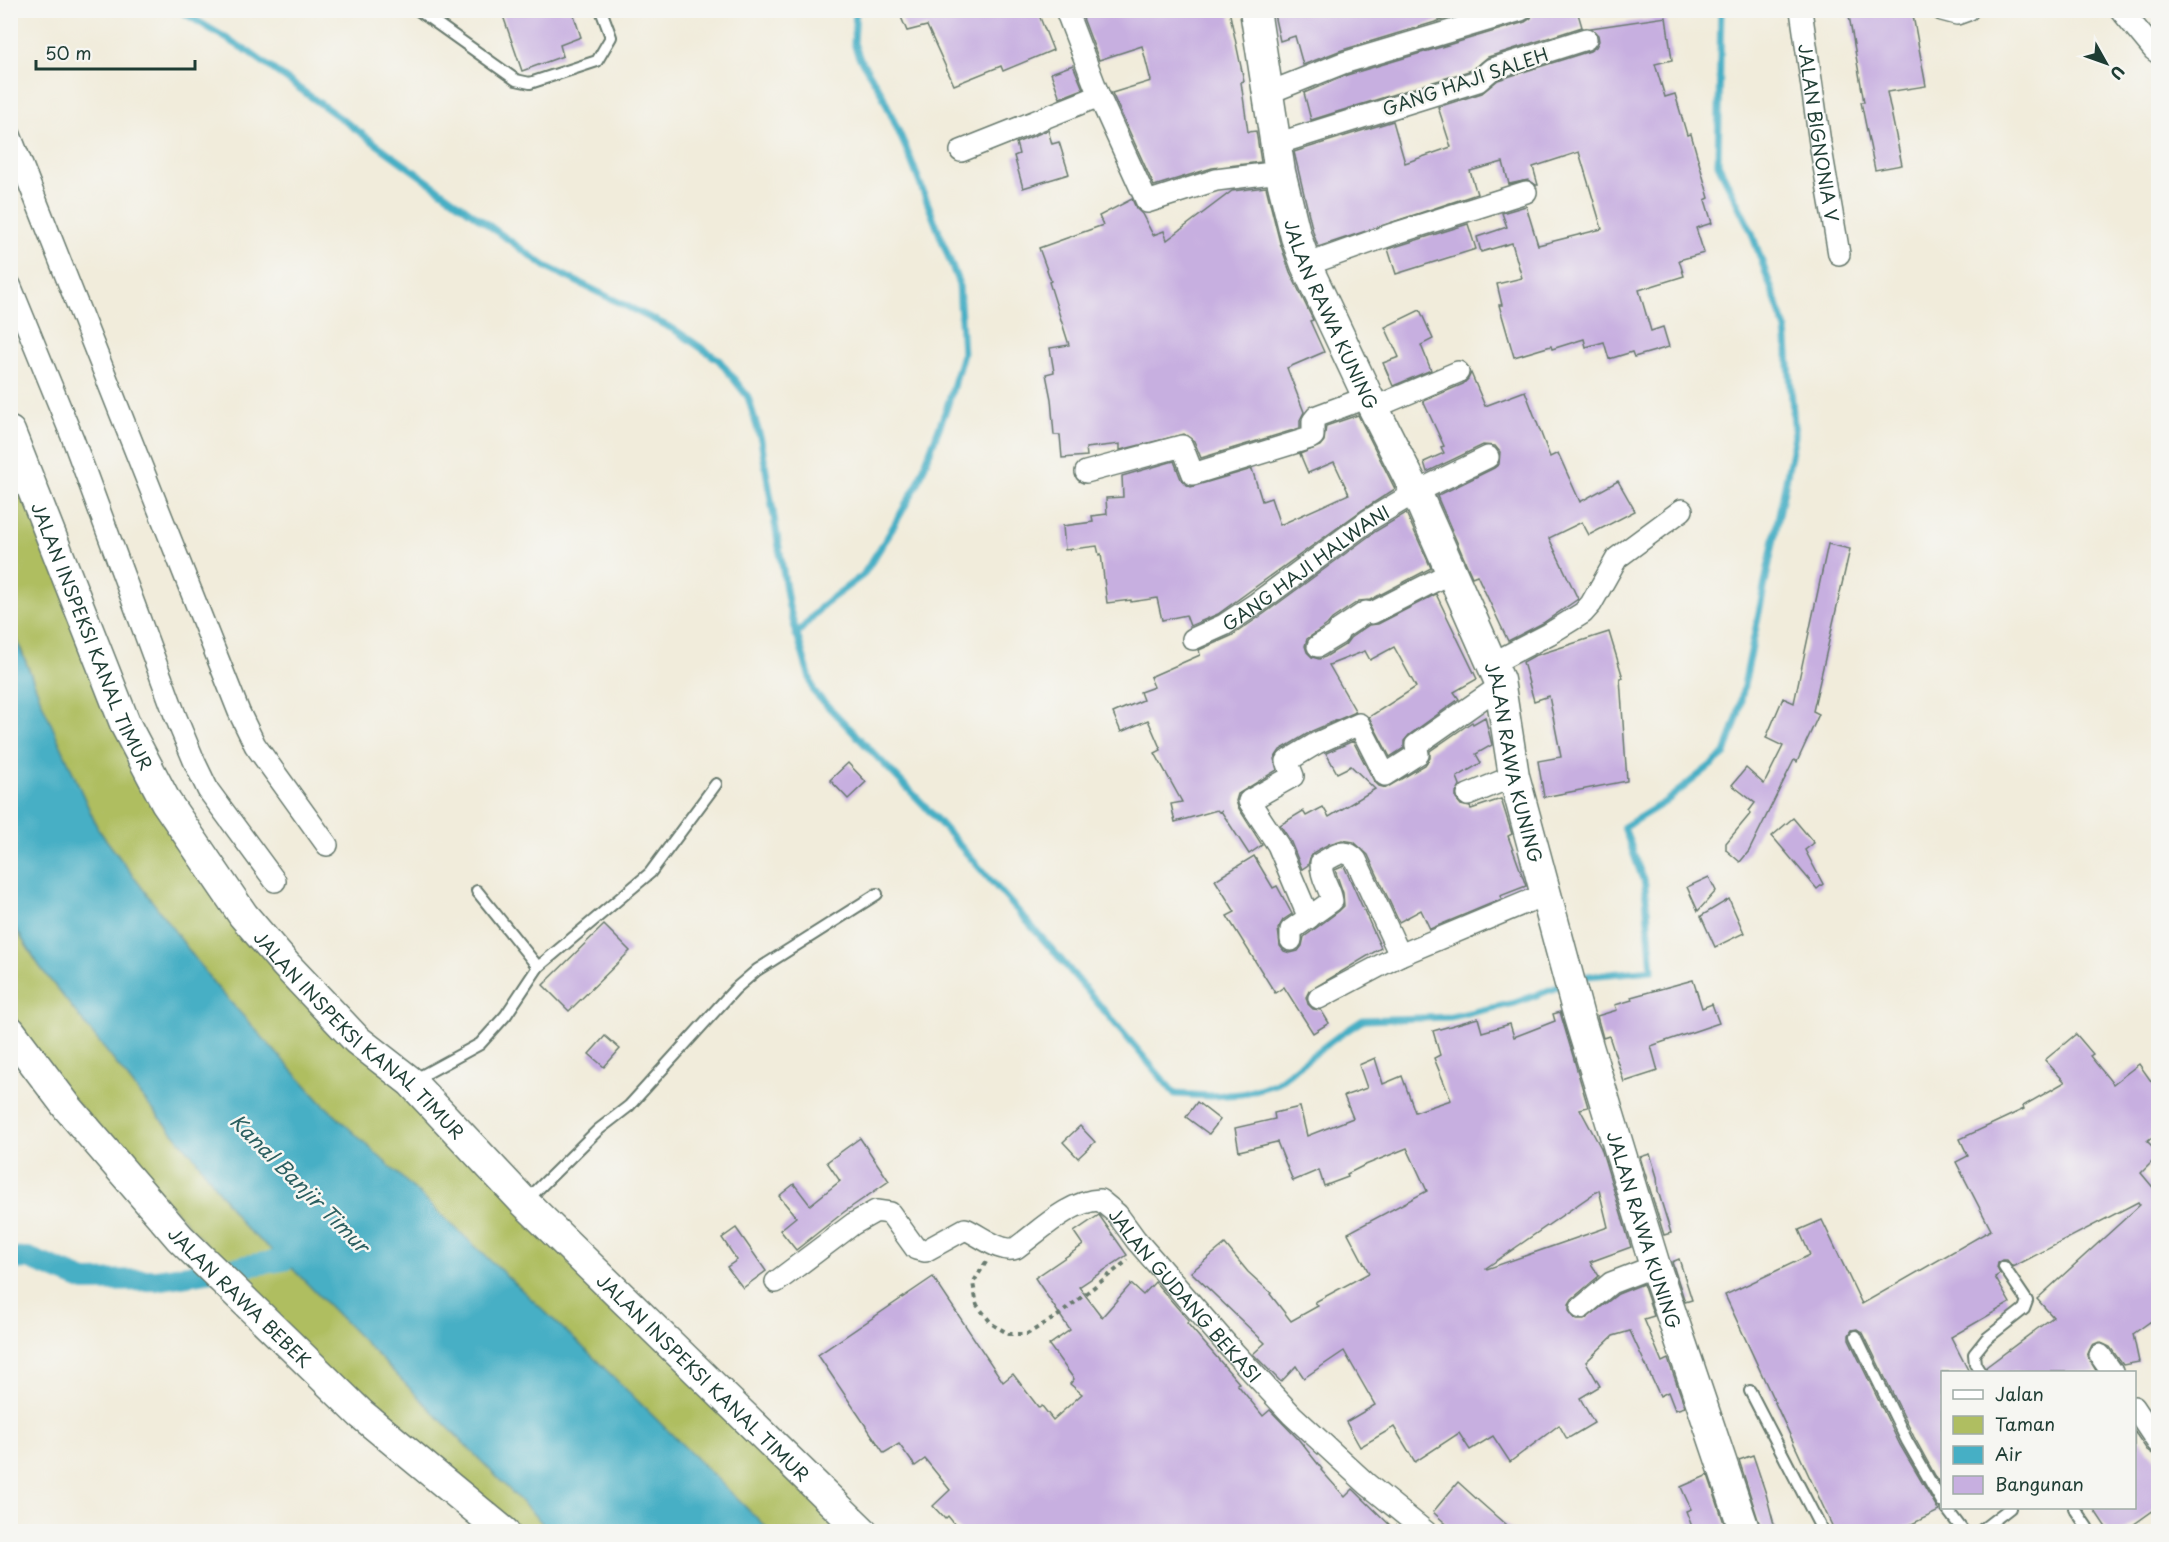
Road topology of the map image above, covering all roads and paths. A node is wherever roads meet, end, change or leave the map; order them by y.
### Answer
1 (418, 10) edge
2 (601, 10) edge
3 (1066, 10) edge
4 (1255, 10) edge
5 (1521, 10) edge
6 (1801, 10) edge
7 (1942, 10) edge
8 (1968, 10) edge
9 (2121, 10) edge
10 (1586, 39) dead end
11 (2158, 53) edge
12 (1268, 93) junction
13 (1099, 96) junction
14 (10, 135) edge
15 (961, 151) dead end
16 (1278, 158) junction
17 (1526, 192) dead end
18 (1839, 254) dead end
19 (1306, 265) junction
20 (10, 285) edge
21 (1458, 372) dead end
22 (1371, 403) junction
23 (10, 432) edge
24 (1488, 457) dead end
25 (1086, 472) dead end
26 (1416, 492) junction
27 (1682, 510) dead end
28 (1452, 572) junction
29 (1193, 639) dead end
30 (1318, 646) dead end
31 (1496, 674) junction
32 (1514, 776) junction
33 (716, 784) dead end
34 (1468, 795) dead end
35 (327, 845) dead end
36 (275, 881) dead end
37 (477, 891) dead end
38 (877, 894) dead end
39 (1546, 894) junction
40 (1309, 918) junction
41 (1292, 940) dead end
42 (1400, 955) junction
43 (538, 967) junction
44 (1319, 998) dead end
45 (10, 1031) edge
46 (411, 1082) junction
47 (524, 1202) junction
48 (1143, 1248) junction
49 (1002, 1249) junction
50 (1655, 1266) junction
51 (2004, 1267) dead end
52 (776, 1282) dead end
53 (1581, 1308) dead end
54 (1856, 1336) dead end
55 (1979, 1371) edge
56 (1750, 1391) dead end
57 (2136, 1410) edge
58 (2158, 1443) edge
59 (1941, 1500) edge
60 (1947, 1509) edge
61 (2009, 1509) edge
62 (2075, 1509) edge
63 (2086, 1530) edge
64 (504, 1532) edge
65 (863, 1532) edge
66 (1426, 1532) edge
67 (1745, 1532) edge
68 (1823, 1532) edge
69 (1964, 1532) edge
70 (1979, 1532) edge

1 - 2 lane
3 - 13 street
4 - 12 street, JALAN RAWA KUNING
5 - 12 street
6 - 18 street, JALAN BIGNONIA V
7 - 8 street
9 - 11 street
10 - 16 street, GANG HAJI SALEH
12 - 16 street, JALAN RAWA KUNING
13 - 15 street
13 - 16 street, GANG HAJI SALEH
14 - 35 street
16 - 19 street, JALAN RAWA KUNING
17 - 19 street
19 - 22 street, JALAN RAWA KUNING
20 - 36 street
21 - 22 street
22 - 25 street
22 - 26 street, JALAN RAWA KUNING
23 - 46 street, JALAN INSPEKSI KANAL TIMUR
24 - 26 street, GANG HAJI HALWANI
26 - 28 street, JALAN RAWA KUNING
26 - 29 street, GANG HAJI HALWANI
27 - 31 street
28 - 30 street
28 - 31 street, JALAN RAWA KUNING
31 - 32 street, JALAN RAWA KUNING
31 - 40 street
32 - 34 street
32 - 39 street, JALAN RAWA KUNING
33 - 43 lane
37 - 43 lane
38 - 47 lane
39 - 42 street
39 - 50 street, JALAN RAWA KUNING
40 - 41 street
40 - 42 street
42 - 44 street
43 - 46 lane
45 - 64 street, JALAN RAWA BEBEK
46 - 47 street, JALAN INSPEKSI KANAL TIMUR
47 - 65 street, JALAN INSPEKSI KANAL TIMUR
48 - 49 street, JALAN GUDANG BEKASI
48 - 49 path
48 - 66 street, JALAN GUDANG BEKASI
49 - 52 street
50 - 53 street
50 - 67 street, JALAN RAWA KUNING
51 - 55 lane
54 - 59 lane
56 - 68 lane
57 - 58 street
60 - 69 lane
61 - 70 lane
62 - 63 lane

